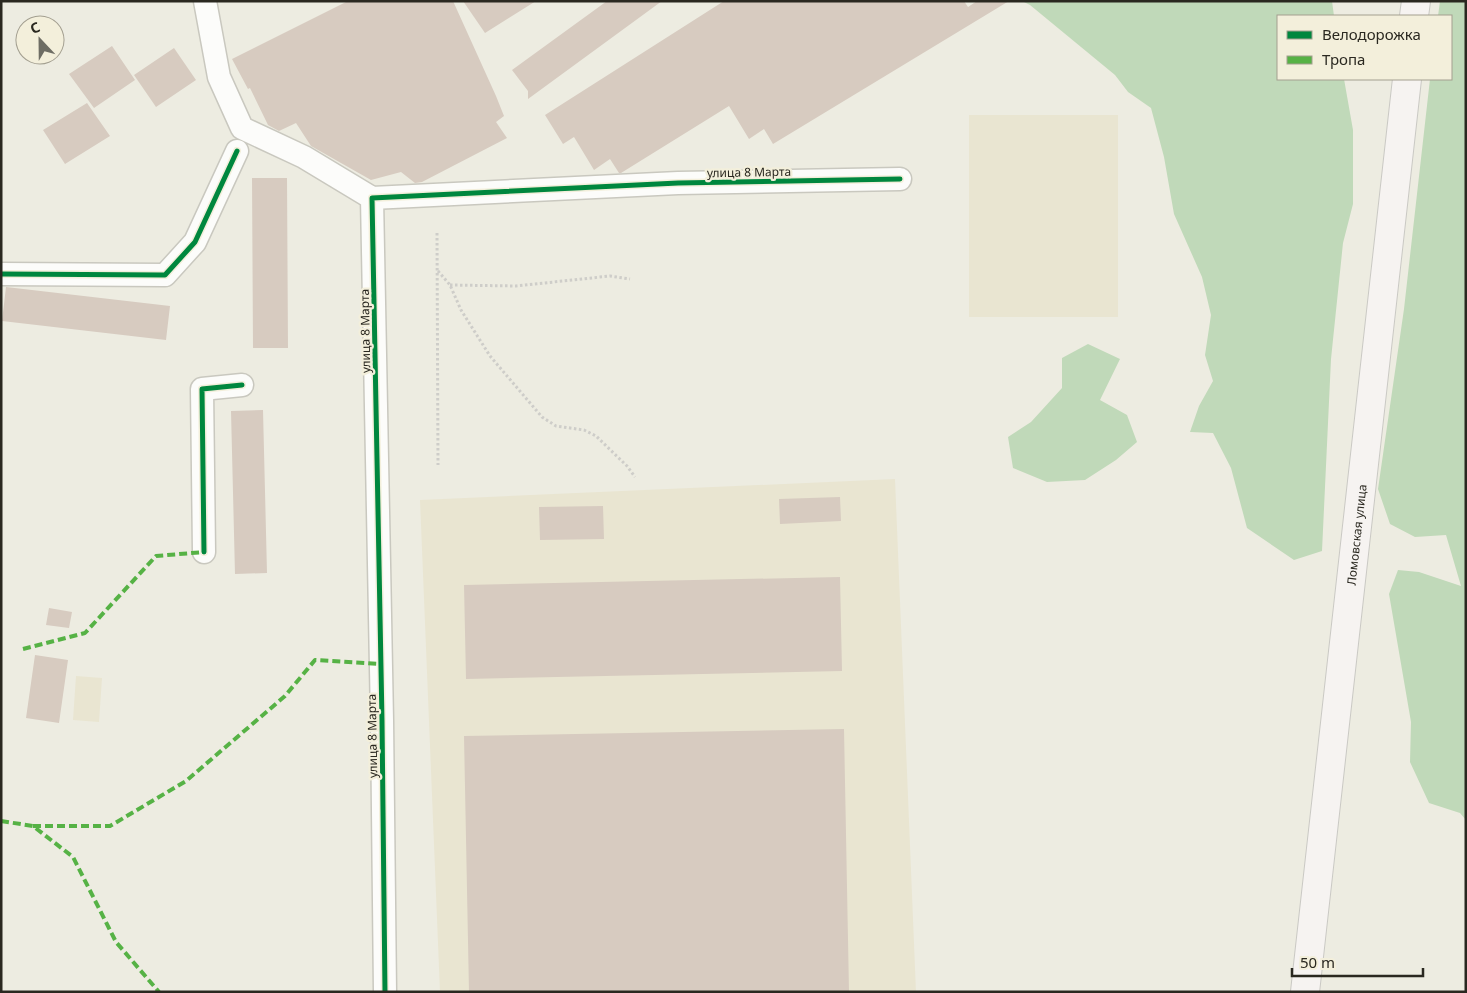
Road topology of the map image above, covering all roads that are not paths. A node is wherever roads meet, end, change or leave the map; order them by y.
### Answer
1 (204, 1) edge
2 (1416, 1) edge
3 (1414, 15) edge
4 (1407, 80) edge
5 (237, 151) dead end
6 (900, 179) dead end
7 (372, 198) junction
8 (1, 274) edge
9 (242, 385) dead end
10 (204, 552) dead end
11 (385, 992) edge
12 (1306, 992) edge

1 - 7 street
2 - 3 main road
4 - 12 main road, Ломовская улица
5 - 8 street
6 - 7 street, улица 8 Марта
7 - 11 street, улица 8 Марта
9 - 10 street

